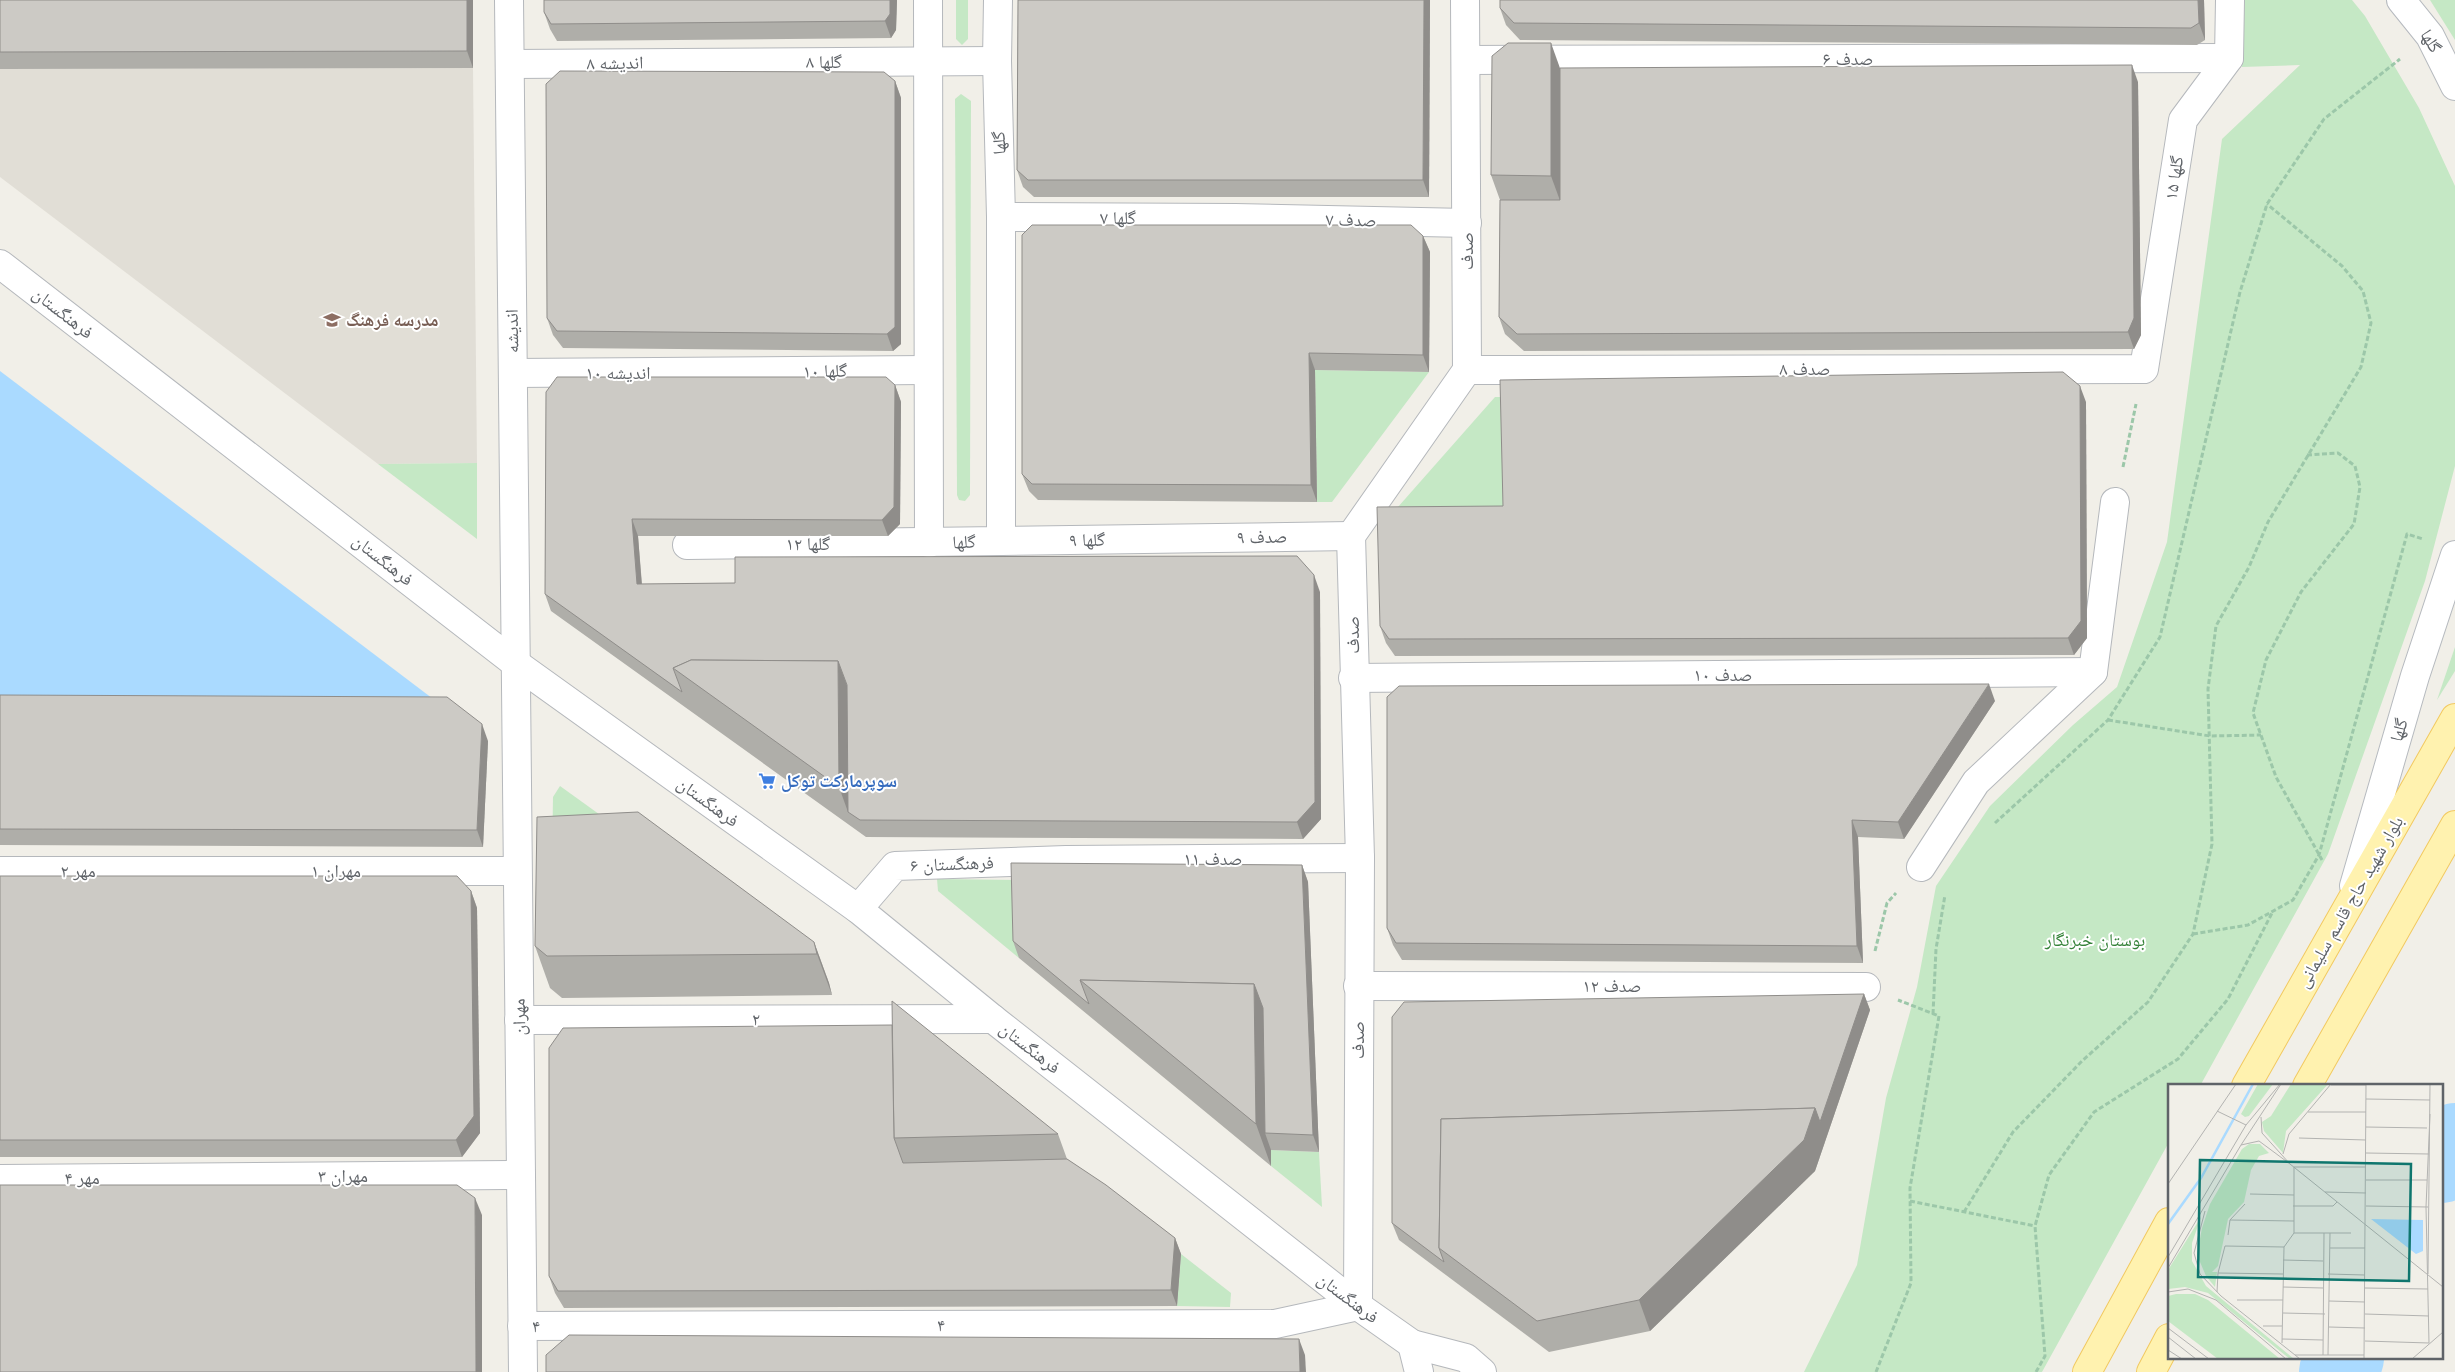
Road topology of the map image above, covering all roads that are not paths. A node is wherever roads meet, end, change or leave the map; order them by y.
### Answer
1 (509, 0) edge
2 (928, 0) edge
3 (998, 0) edge
4 (1465, 0) edge
5 (2230, 0) edge
6 (2401, 0) edge
7 (2229, 58) junction
8 (1467, 60) junction
9 (997, 61) junction
10 (721, 62) joint
11 (928, 62) junction
12 (510, 64) junction
13 (2455, 86) edge
14 (1002, 217) junction
15 (1235, 218) joint
16 (1467, 222) junction
17 (0, 264) edge
18 (2144, 369) joint
19 (927, 370) junction
20 (1467, 370) junction
21 (722, 372) joint
22 (513, 373) junction
23 (2115, 502) road end
24 (1351, 536) junction
25 (1174, 539) joint
26 (1001, 541) junction
27 (929, 543) junction
28 (687, 545) dead end
29 (2455, 555) edge
30 (515, 662) junction
31 (2093, 672) junction
32 (1354, 678) junction
33 (2455, 718) edge
34 (2455, 825) edge
35 (1360, 858) junction
36 (1066, 860) joint
37 (1921, 867) road end
38 (0, 871) edge
39 (517, 871) junction
40 (155, 872) joint
41 (2348, 907) junction
42 (858, 909) junction
43 (1358, 986) junction
44 (1866, 987) road end
45 (992, 1018) junction
46 (519, 1020) junction
47 (2247, 1084) edge
48 (2308, 1084) edge
49 (521, 1175) junction
50 (164, 1178) joint
51 (0, 1179) edge
52 (2168, 1224) edge
53 (1358, 1306) junction
54 (522, 1326) junction
55 (2168, 1340) edge
56 (1412, 1344) junction
57 (523, 1372) edge
58 (1418, 1372) edge
59 (1482, 1372) edge
60 (2087, 1372) edge
61 (2151, 1372) edge

1 - 12 street, اندیشه
2 - 11 street, گلها
3 - 9 street, گلها
4 - 8 street, صدف
5 - 7 street
6 - 13 street, گلها
7 - 8 street, صدف ۶
7 - 18 street, گلها ۱۵
8 - 16 street, صدف
9 - 11 street, گلها ۸
9 - 14 street, گلها
10 - 11 street, گلها ۸
10 - 12 street, اندیشه ۸
11 - 19 street, گلها
12 - 22 street, اندیشه
14 - 15 street, گلها ۷
14 - 26 street, گلها
15 - 16 street, صدف ۷
16 - 20 street, صدف
17 - 30 street, فرهنگستان
18 - 20 street, صدف ۸
19 - 21 street, گلها ۱۰
19 - 27 street, گلها
20 - 24 street
21 - 22 street, اندیشه ۱۰
22 - 30 street, اندیشه
23 - 31 street
24 - 25 street, صدف ۹
24 - 32 street, صدف
25 - 26 street, گلها ۹
26 - 27 street, گلها
27 - 28 street, گلها ۱۲
29 - 41 street, گلها
30 - 39 street, مهران
30 - 42 street, فرهنگستان
31 - 32 street, صدف ۱۰
31 - 37 street
32 - 35 street, صدف
33 - 41 main road, بلوار شهید حاج قاسم سلیمانی
34 - 48 main road
35 - 36 street, صدف ۱۱
35 - 43 street, صدف
36 - 42 street, فرهنگستان ۶
38 - 40 street, مهر ۲
39 - 40 street, مهران ۱
39 - 46 street, مهران
41 - 47 main road, بلوار شهید حاج قاسم سلیمانی
42 - 45 street, فرهنگستان
43 - 44 street, صدف ۱۲
43 - 53 street, صدف
45 - 46 street, ۲
45 - 53 street, فرهنگستان
46 - 49 street, مهران
49 - 50 street, مهران ۳
49 - 54 street, مهران
50 - 51 street, مهر ۴
52 - 60 main road
53 - 54 street, ۴
53 - 56 street, فرهنگستان
54 - 57 street, مهران
55 - 61 main road
56 - 58 street
56 - 59 street, فرهنگستان

